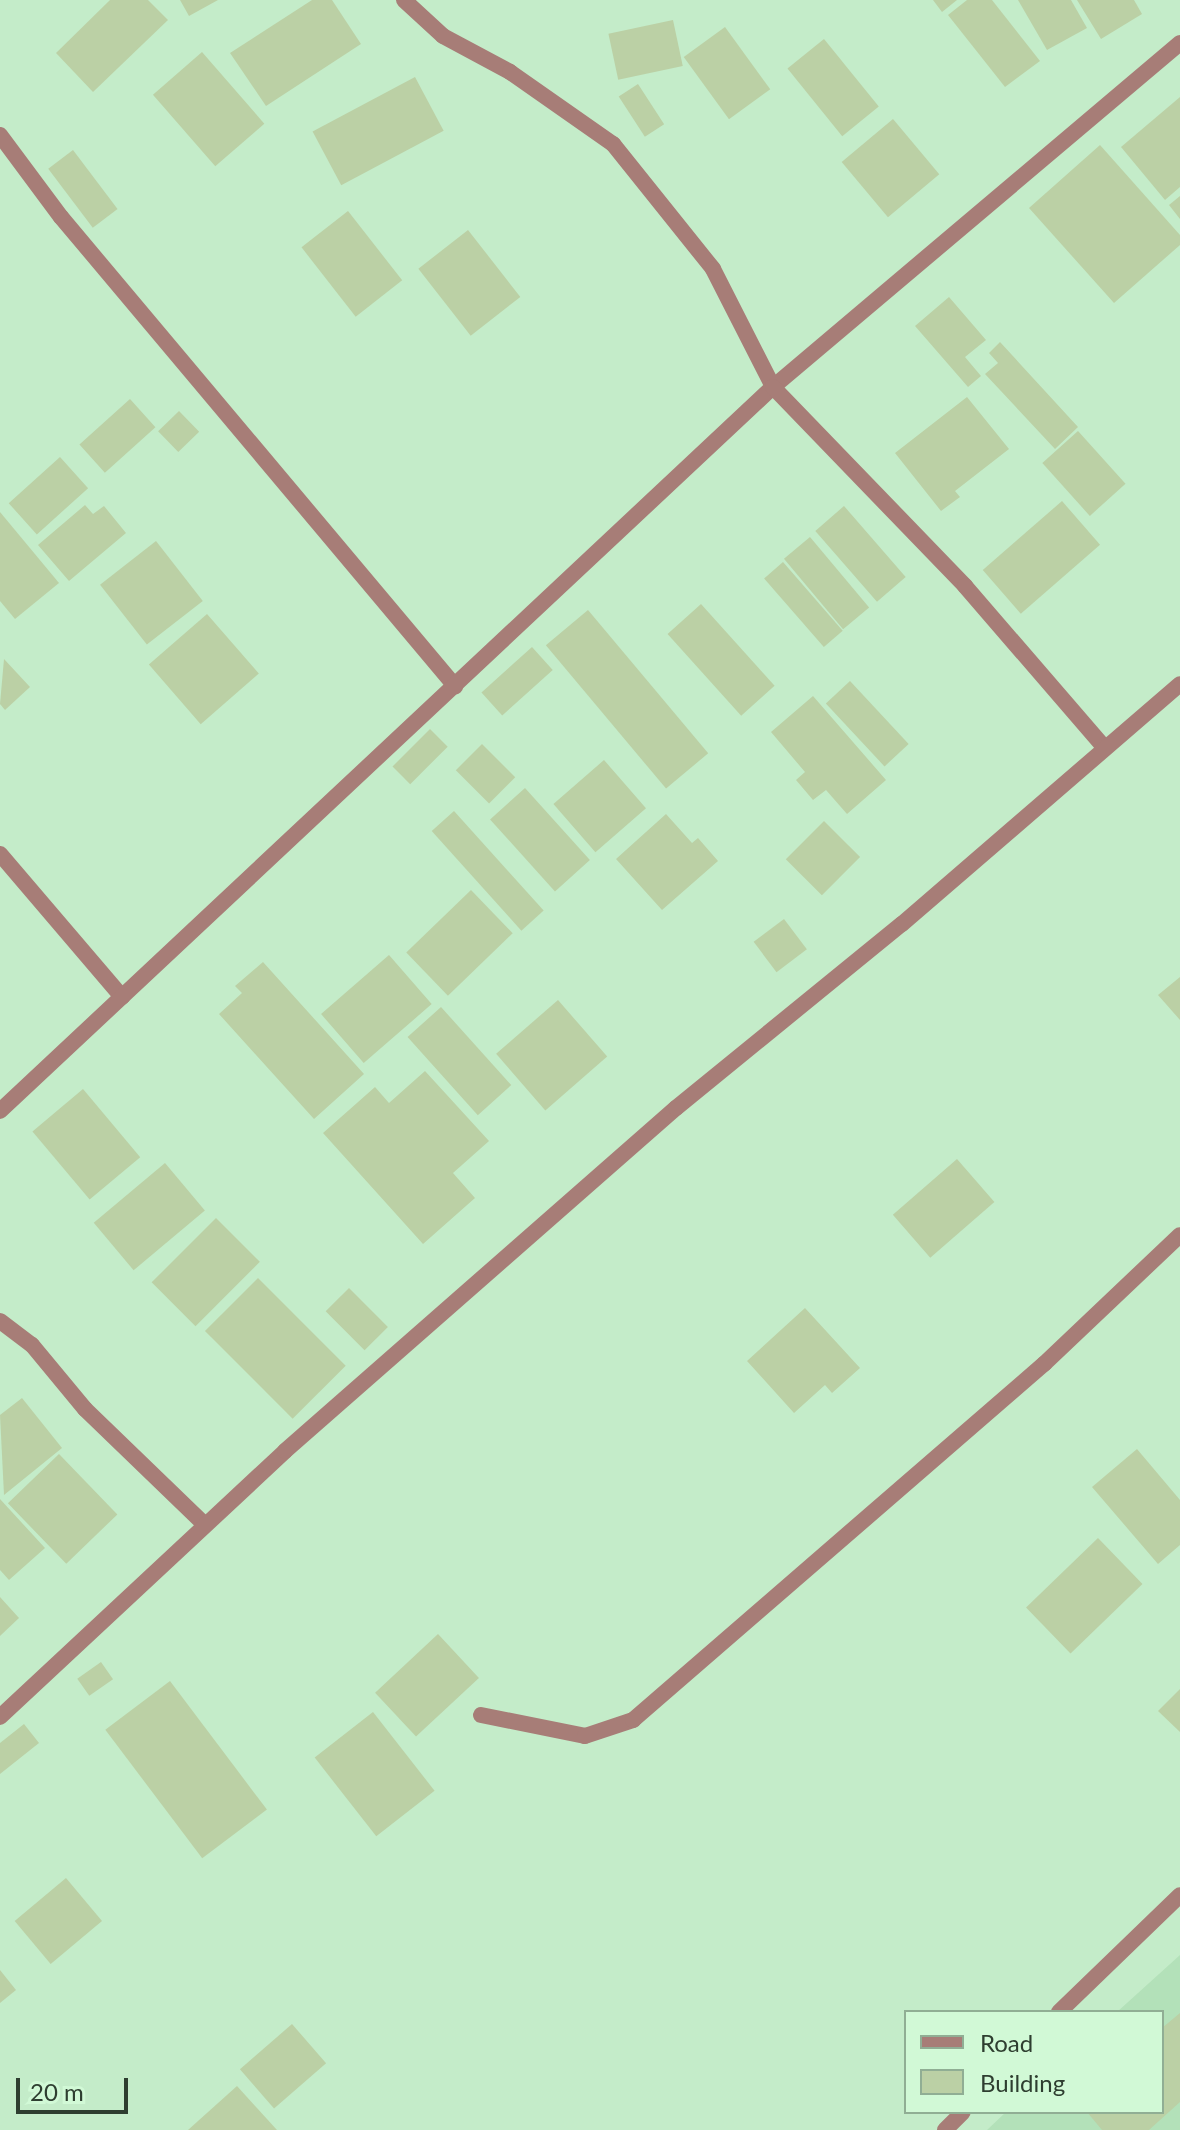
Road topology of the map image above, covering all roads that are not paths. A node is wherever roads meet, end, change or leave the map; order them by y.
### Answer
1 (404, 0) edge
2 (1180, 43) edge
3 (0, 135) edge
4 (773, 387) junction
5 (1180, 684) edge
6 (455, 686) junction
7 (1105, 748) junction
8 (0, 854) edge
9 (122, 997) junction
10 (0, 1111) edge
11 (1180, 1235) edge
12 (0, 1321) edge
13 (205, 1525) junction
14 (481, 1715) dead end
15 (0, 1717) edge
16 (1180, 1895) edge
17 (1061, 2010) edge
18 (961, 2114) edge
19 (945, 2130) edge

1 - 4 street
2 - 4 street
3 - 6 street
4 - 6 street
4 - 7 street
5 - 7 street
6 - 9 street
7 - 13 street
8 - 9 street
9 - 10 street
11 - 14 street
12 - 13 street
13 - 15 street
16 - 17 street
18 - 19 street

